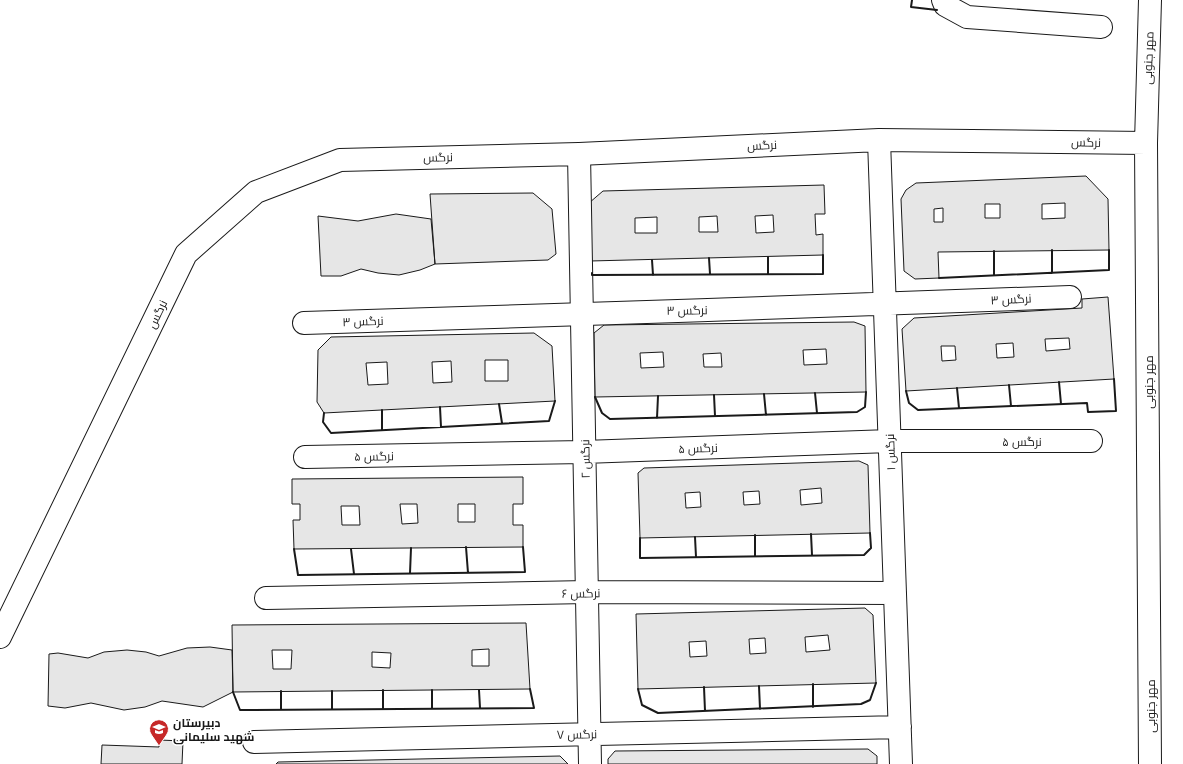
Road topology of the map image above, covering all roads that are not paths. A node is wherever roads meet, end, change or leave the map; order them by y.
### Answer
1 (943, 0) edge
2 (1150, 0) edge
3 (1101, 27) dead end
4 (879, 140) junction
5 (1146, 143) junction
6 (579, 154) junction
7 (1070, 297) dead end
8 (885, 305) junction
9 (582, 313) junction
10 (304, 323) dead end
11 (1091, 440) dead end
12 (890, 441) junction
13 (584, 452) junction
14 (305, 457) dead end
15 (587, 592) junction
16 (895, 593) junction
17 (266, 598) dead end
18 (0, 637) edge
19 (900, 727) junction
20 (590, 733) junction
21 (254, 742) dead end
22 (590, 764) edge
23 (901, 764) edge
24 (1150, 764) edge

1 - 3 street
2 - 5 street, مهر جنوبی
4 - 5 street, نرگس
4 - 6 street, نرگس
4 - 8 street, نرگس ۱
5 - 24 street, مهر جنوبی
6 - 9 street, نرگس ۲
6 - 18 street, نرگس
7 - 8 street, نرگس ۳
8 - 9 street, نرگس ۳
8 - 12 street, نرگس ۱
9 - 10 street, نرگس ۳
9 - 13 street, نرگس ۲
11 - 12 street, نرگس ۵
12 - 13 street, نرگس ۵
12 - 16 street, نرگس ۱
13 - 14 street, نرگس ۵
13 - 15 street, نرگس ۲
15 - 16 street, نرگس ۶
15 - 17 street, نرگس ۶
15 - 20 street, نرگس ۲
16 - 19 street, نرگس ۱
19 - 20 street, نرگس ۷
19 - 23 street, نرگس ۱
20 - 21 street, نرگس ۷
20 - 22 street, نرگس ۲

